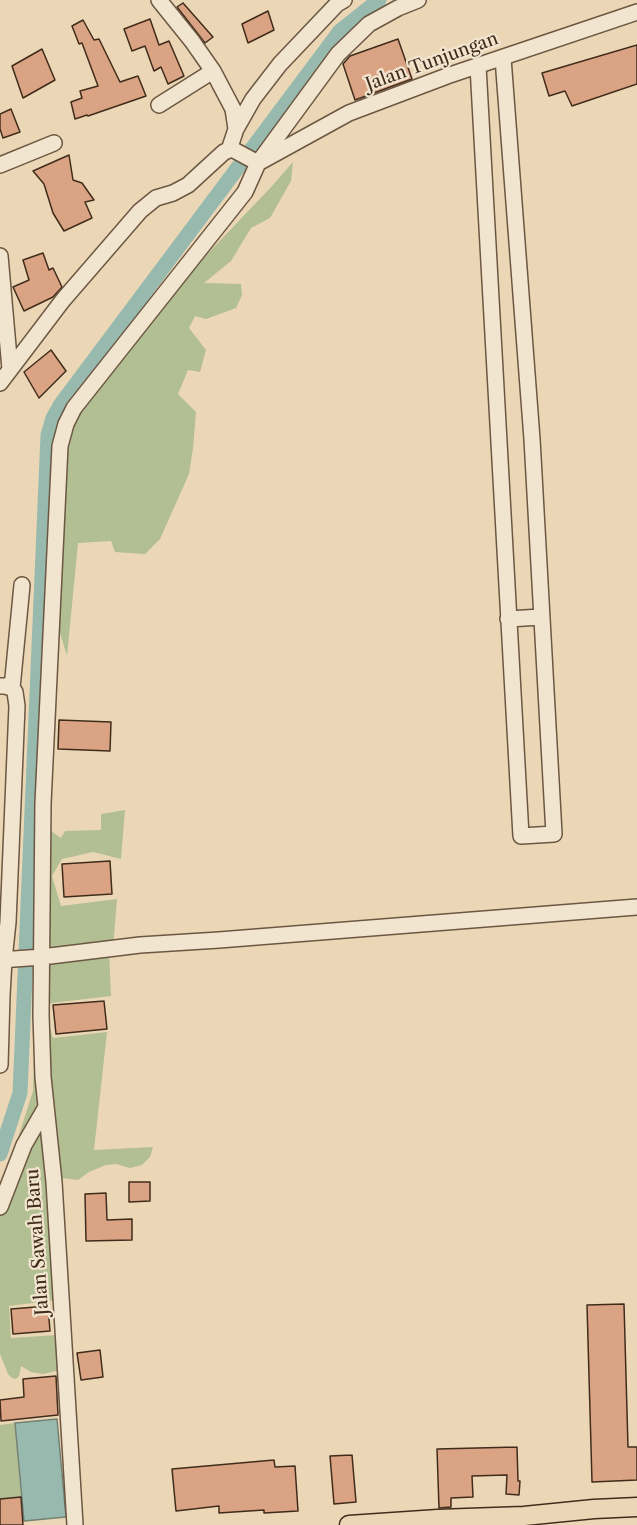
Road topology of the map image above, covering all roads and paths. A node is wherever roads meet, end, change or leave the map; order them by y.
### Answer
1 (159, 0) edge
2 (344, 0) edge
3 (418, 0) edge
4 (637, 12) edge
5 (502, 58) junction
6 (478, 66) junction
7 (213, 71) junction
8 (159, 105) dead end
9 (236, 129) junction
10 (54, 143) dead end
11 (231, 149) junction
12 (253, 160) junction
13 (0, 165) edge
14 (0, 256) edge
15 (10, 369) junction
16 (0, 383) edge
17 (22, 585) dead end
18 (542, 617) junction
19 (508, 619) junction
20 (6, 687) edge
21 (637, 907) edge
22 (38, 958) junction
23 (5, 960) edge
24 (0, 1065) edge
25 (46, 1107) junction
26 (0, 1207) edge
27 (637, 1507) edge
28 (75, 1525) edge
29 (349, 1525) edge

1 - 7 street
2 - 9 street
3 - 12 street, Jalan Sawah Baru
4 - 5 street, Jalan Tunjungan
5 - 6 street, Jalan Tunjungan
5 - 18 street
6 - 12 street, Jalan Tunjungan
6 - 19 street
7 - 8 street
7 - 9 street
9 - 11 street
10 - 13 street
11 - 12 street
11 - 15 street
12 - 22 street, Jalan Sawah Baru
14 - 15 street
15 - 16 street
17 - 20 street
18 - 19 street
18 - 19 street
20 - 23 street
21 - 22 street
22 - 23 street
22 - 25 street, Jalan Sawah Baru
23 - 24 street
25 - 26 street
25 - 28 street, Jalan Sawah Baru
27 - 29 main road

